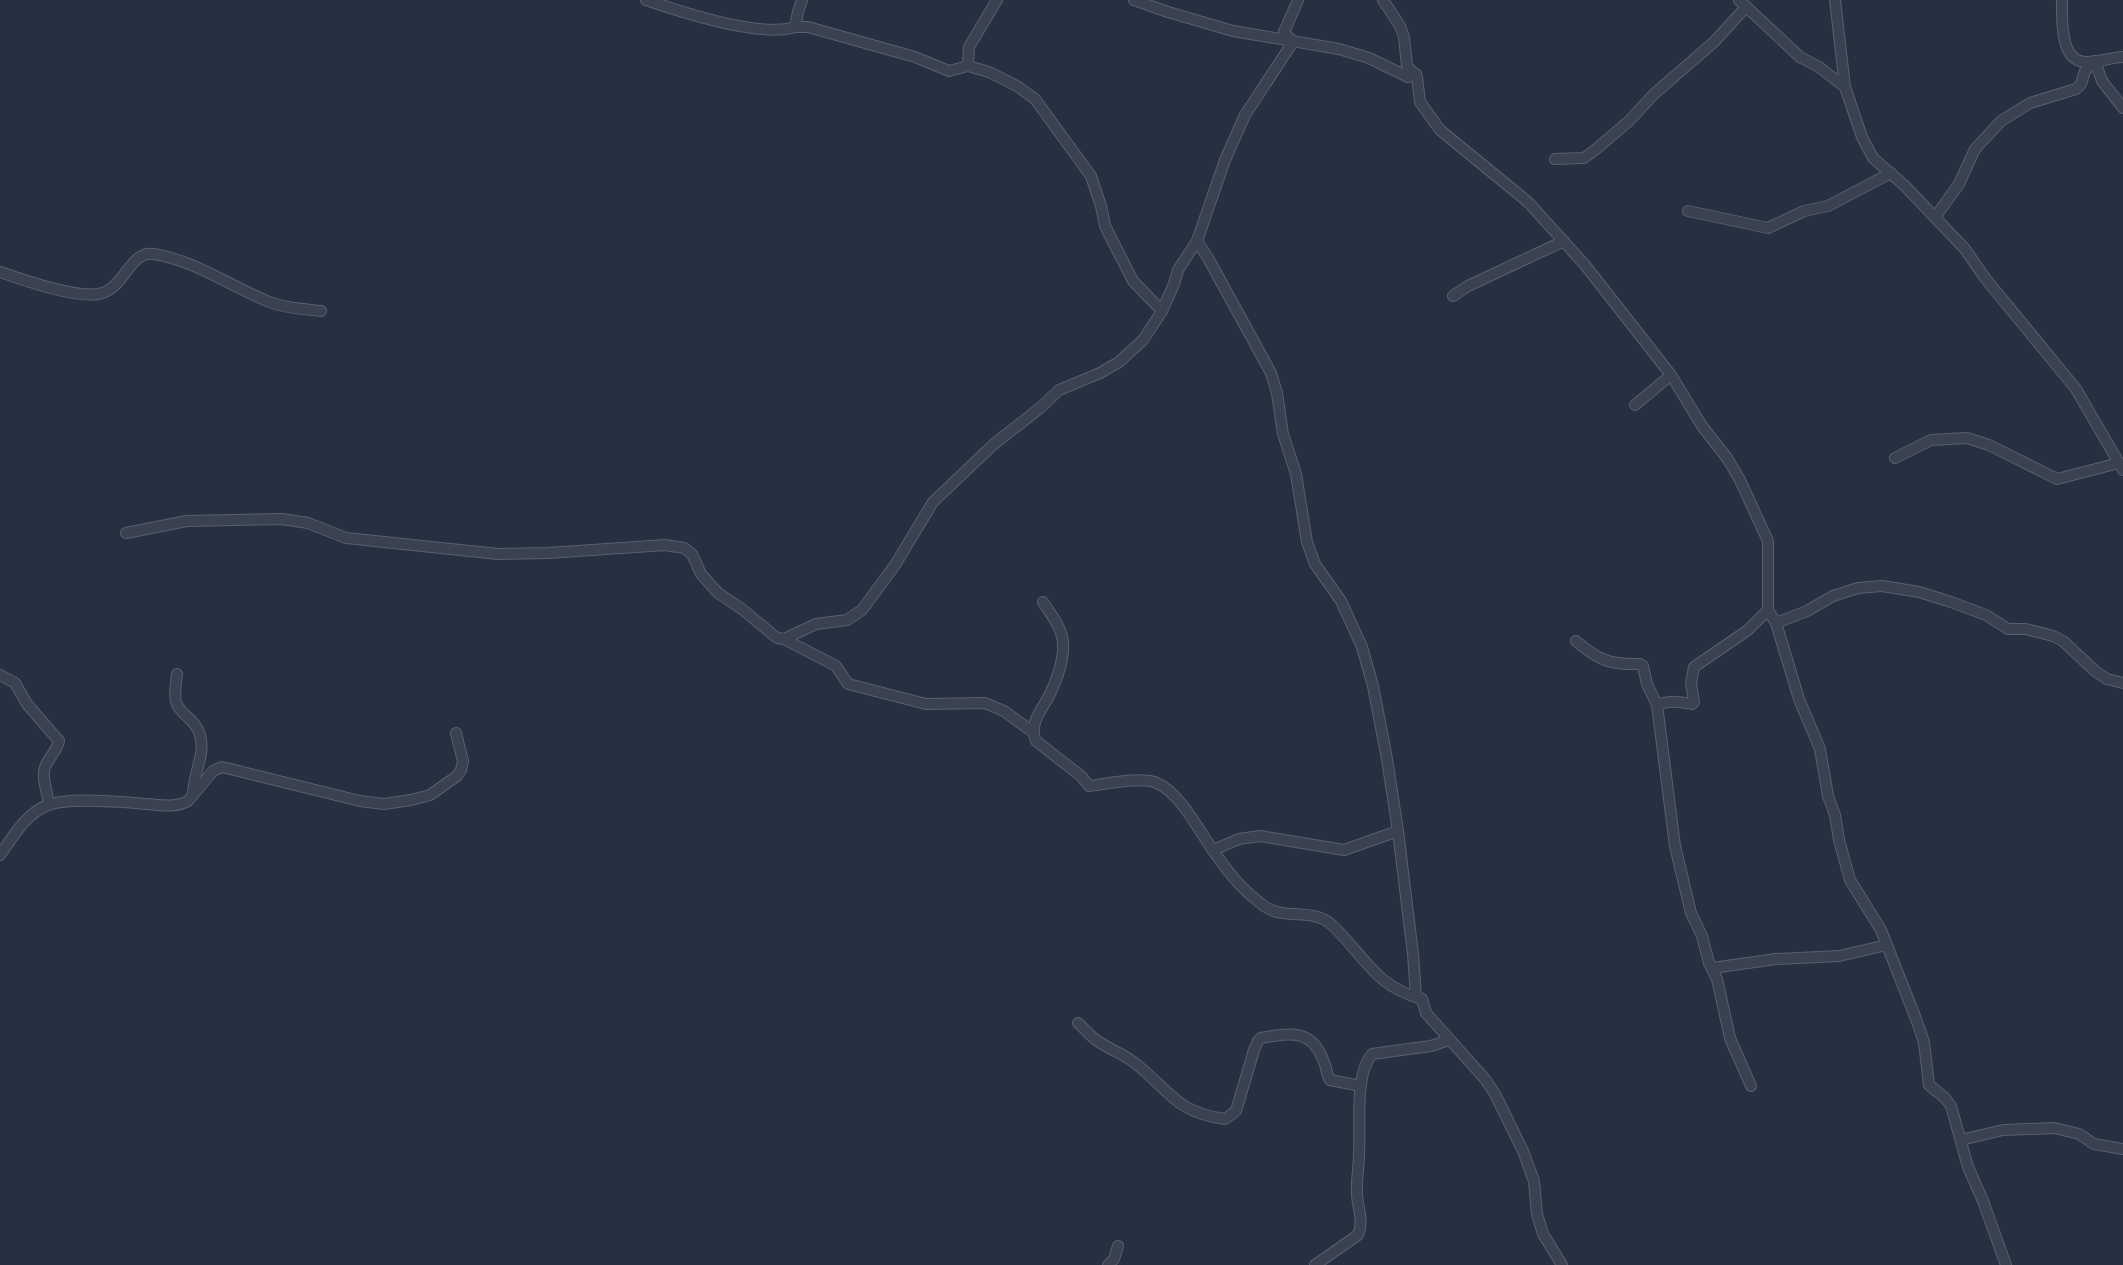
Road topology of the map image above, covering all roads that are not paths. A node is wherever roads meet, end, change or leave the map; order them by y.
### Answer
1 (646, 0) edge
2 (802, 0) edge
3 (997, 0) edge
4 (1134, 0) edge
5 (1298, 0) edge
6 (1383, 0) edge
7 (1835, 0) edge
8 (2062, 0) edge
9 (1742, 3) edge
10 (795, 27) junction
11 (1293, 42) junction
12 (2123, 57) edge
13 (2095, 62) junction
14 (968, 66) junction
15 (1416, 74) junction
16 (1845, 87) junction
17 (2123, 108) edge
18 (1555, 159) dead end
19 (1891, 173) junction
20 (1688, 211) dead end
21 (1936, 216) junction
22 (1563, 240) junction
23 (1197, 242) junction
24 (0, 272) edge
25 (1453, 296) dead end
26 (321, 311) dead end
27 (1162, 311) junction
28 (1671, 375) junction
29 (1635, 405) dead end
30 (1895, 458) dead end
31 (2121, 467) edge
32 (126, 533) dead end
33 (1043, 602) dead end
34 (1768, 610) junction
35 (1776, 623) junction
36 (784, 639) junction
37 (1576, 641) dead end
38 (177, 674) dead end
39 (0, 675) edge
40 (2123, 683) edge
41 (1657, 705) junction
42 (456, 733) dead end
43 (1034, 733) junction
44 (193, 794) junction
45 (49, 805) junction
46 (1398, 831) junction
47 (1213, 850) junction
48 (0, 855) edge
49 (1887, 945) junction
50 (1712, 968) junction
51 (1422, 999) junction
52 (1078, 1023) dead end
53 (1449, 1040) junction
54 (1361, 1086) junction
55 (1751, 1086) dead end
56 (1961, 1140) junction
57 (2123, 1149) edge
58 (1118, 1246) dead end
59 (1108, 1265) edge
60 (1315, 1265) edge
61 (1562, 1265) edge
62 (2006, 1265) edge

1 - 10 street
2 - 10 street
3 - 14 street
4 - 11 street
5 - 11 street
6 - 15 street
7 - 16 street
8 - 13 street
9 - 16 street
9 - 18 street
10 - 14 street
11 - 15 street
11 - 23 street
12 - 13 street
13 - 17 street
13 - 21 street
14 - 27 street
15 - 22 street
16 - 19 street
19 - 20 street
19 - 21 street
21 - 31 street
22 - 25 street
22 - 28 street
23 - 27 street
23 - 46 street
24 - 26 street
27 - 36 street
28 - 29 street
28 - 34 street
30 - 31 street
32 - 36 street
33 - 43 street
34 - 35 street
34 - 41 street
35 - 40 street
35 - 49 street
36 - 43 street
37 - 41 street
38 - 44 street
39 - 45 street
41 - 50 street
42 - 44 street
43 - 47 street
44 - 45 street
45 - 48 street
46 - 47 street
46 - 51 street
47 - 51 street
49 - 50 street
49 - 56 street
50 - 55 street
51 - 53 street
52 - 54 street
53 - 54 street
53 - 61 street
54 - 60 street
56 - 57 street
56 - 62 street
58 - 59 street

